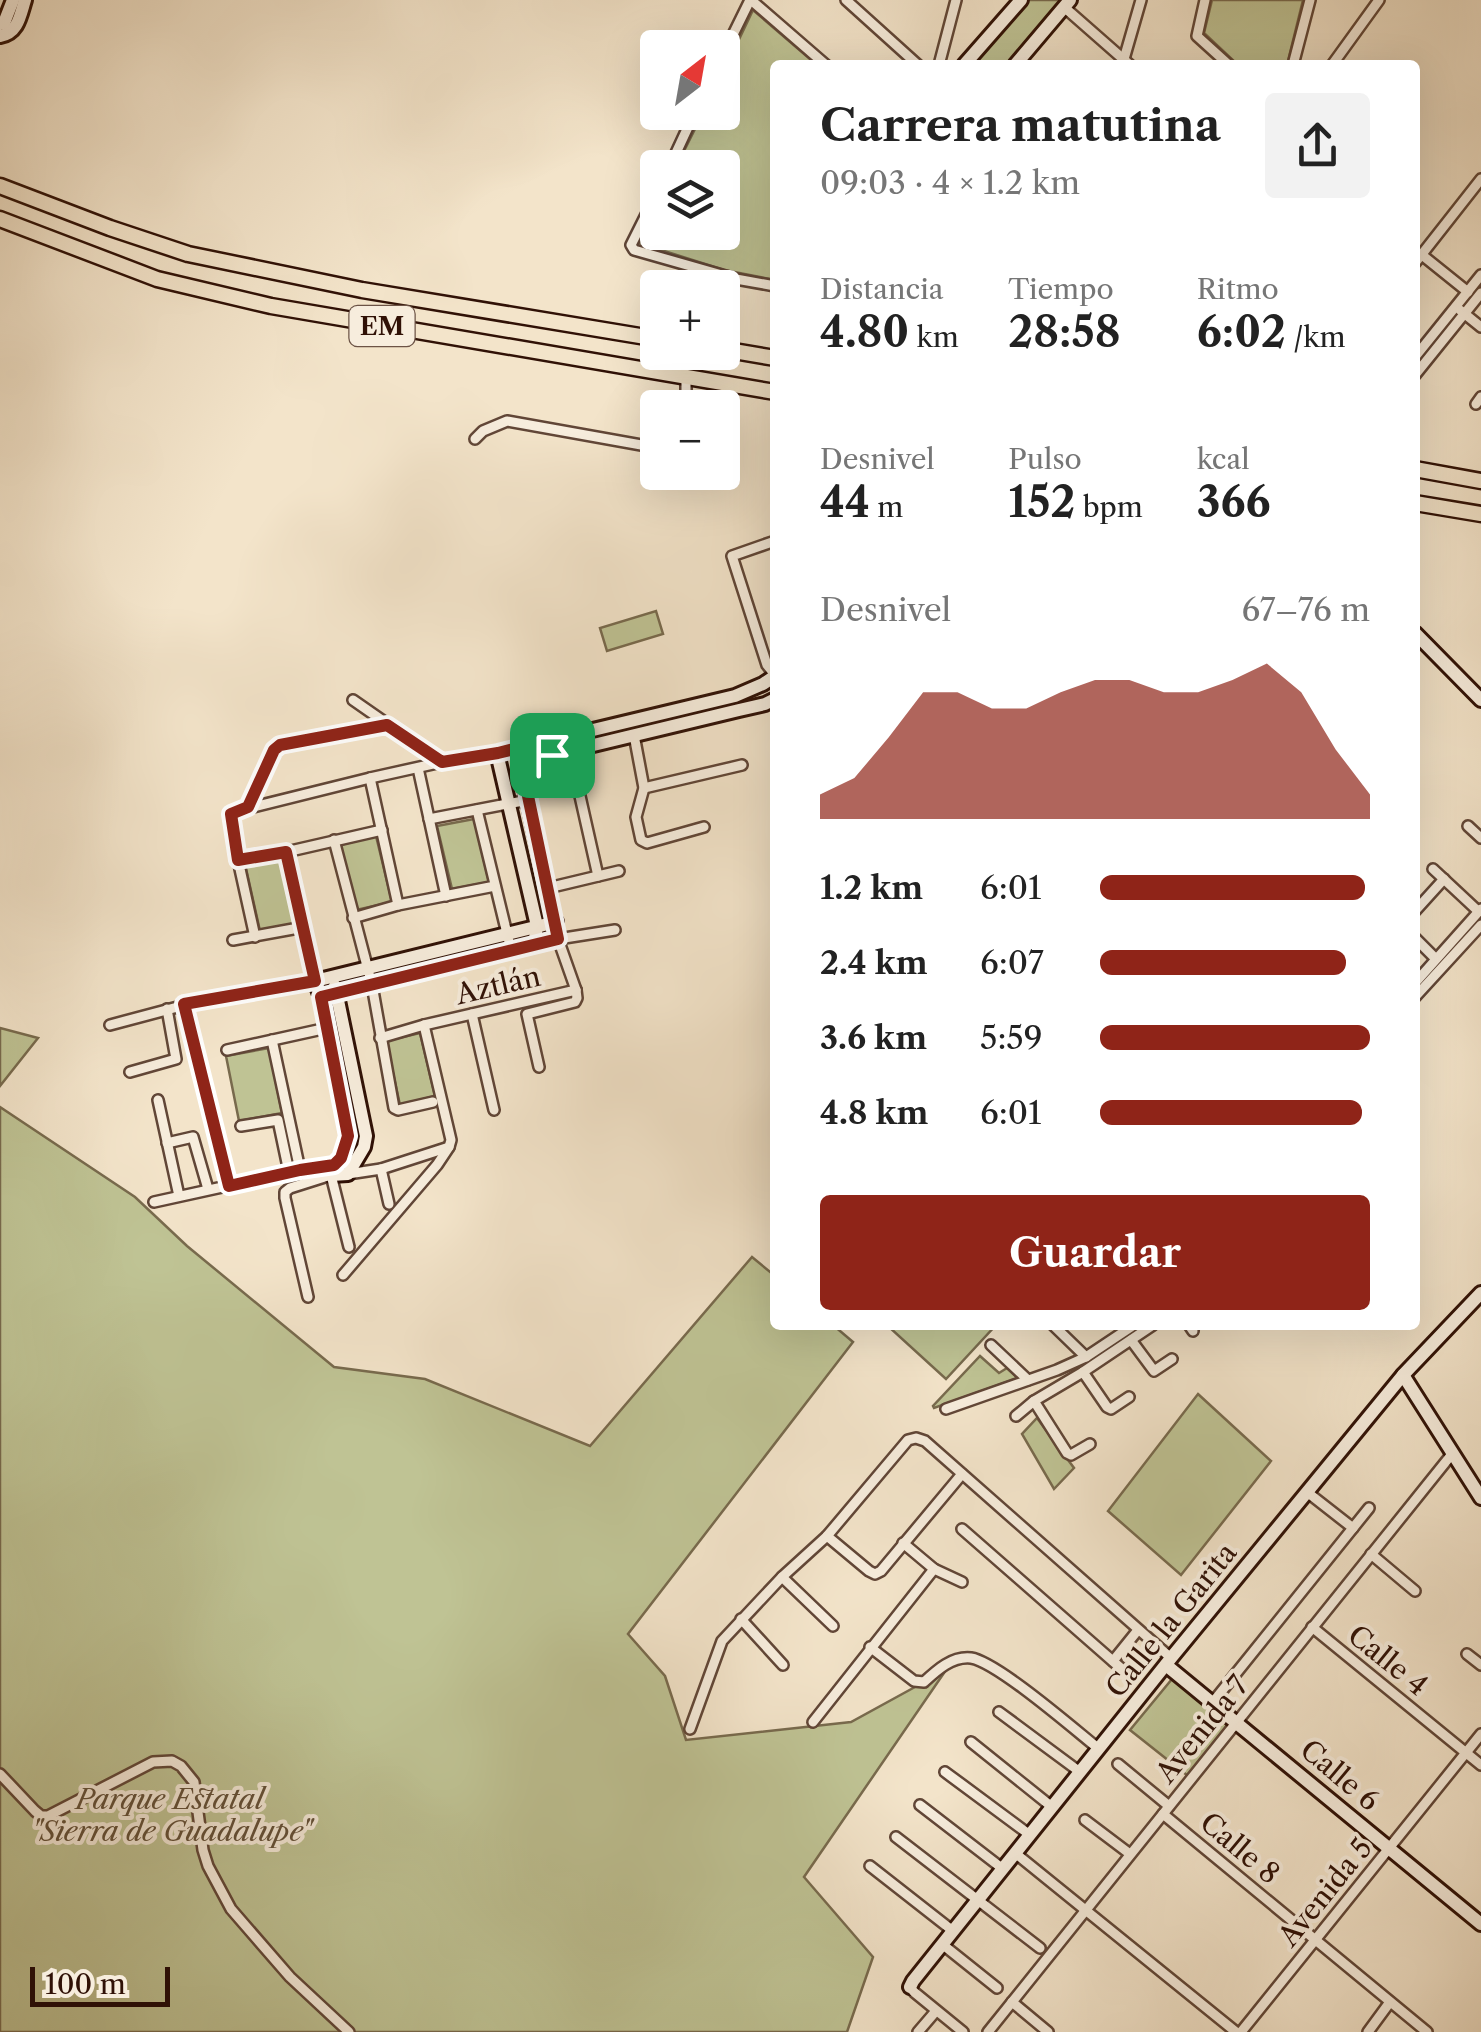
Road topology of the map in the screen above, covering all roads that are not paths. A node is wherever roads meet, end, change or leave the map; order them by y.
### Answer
1 (13, 0) edge
2 (25, 0) edge
3 (750, 0) edge
4 (846, 0) edge
5 (956, 0) edge
6 (1021, 0) edge
7 (1141, 0) edge
8 (1204, 0) edge
9 (1310, 0) edge
10 (1378, 0) edge
11 (857, 4) edge
12 (1067, 4) edge
13 (0, 24) edge
14 (735, 30) edge
15 (0, 36) edge
16 (820, 60) edge
17 (913, 60) edge
18 (940, 60) edge
19 (968, 60) edge
20 (1025, 60) edge
21 (1125, 60) edge
22 (1127, 60) edge
23 (1223, 60) edge
24 (1294, 60) edge
25 (1336, 60) edge
26 (1481, 179) edge
27 (0, 186) edge
28 (0, 219) edge
29 (640, 230) edge
30 (1420, 256) edge
31 (1420, 260) edge
32 (1481, 275) edge
33 (770, 285) edge
34 (1468, 292) junction
35 (1481, 293) edge
36 (1460, 310) junction
37 (1481, 327) edge
38 (640, 336) edge
39 (740, 352) edge
40 (1420, 352) edge
41 (770, 357) edge
42 (1420, 368) edge
43 (686, 377) junction
44 (686, 390) edge
45 (770, 391) edge
46 (475, 439) dead end
47 (640, 445) edge
48 (1420, 470) edge
49 (1481, 481) edge
50 (1420, 505) edge
51 (1481, 514) edge
52 (770, 543) edge
53 (1420, 638) edge
54 (770, 669) edge
55 (770, 679) edge
56 (353, 700) dead end
57 (1481, 700) edge
58 (770, 701) edge
59 (387, 725) junction
60 (634, 736) junction
61 (550, 740) junction
62 (498, 753) junction
63 (552, 755) junction
64 (442, 762) junction
65 (573, 765) dead end
66 (742, 765) dead end
67 (418, 768) junction
68 (370, 778) junction
69 (644, 788) junction
70 (528, 800) junction
71 (509, 803) junction
72 (248, 807) junction
73 (477, 810) junction
74 (429, 819) junction
75 (1468, 826) dead end
76 (704, 827) dead end
77 (382, 830) junction
78 (1481, 838) edge
79 (334, 840) junction
80 (286, 852) junction
81 (238, 860) junction
82 (1433, 869) dead end
83 (619, 871) dead end
84 (598, 876) junction
85 (1444, 879) junction
86 (495, 886) junction
87 (548, 888) junction
88 (446, 896) junction
89 (398, 905) junction
90 (1420, 905) edge
91 (1480, 910) edge
92 (353, 918) junction
93 (556, 922) junction
94 (1481, 925) edge
95 (304, 926) junction
96 (537, 926) junction
97 (615, 930) dead end
98 (506, 934) junction
99 (255, 937) junction
100 (558, 939) junction
101 (232, 940) dead end
102 (1420, 943) edge
103 (534, 945) junction
104 (511, 950) junction
105 (1436, 958) junction
106 (368, 968) junction
107 (333, 977) junction
108 (315, 981) junction
109 (1420, 983) edge
110 (372, 985) junction
111 (1420, 985) edge
112 (576, 990) junction
113 (336, 994) junction
114 (321, 997) junction
115 (184, 1004) junction
116 (167, 1010) junction
117 (472, 1014) junction
118 (110, 1024) dead end
119 (424, 1025) junction
120 (327, 1028) junction
121 (380, 1038) junction
122 (272, 1040) junction
123 (226, 1050) dead end
124 (540, 1067) dead end
125 (130, 1072) dead end
126 (158, 1100) dead end
127 (433, 1102) dead end
128 (494, 1110) dead end
129 (240, 1126) dead end
130 (167, 1142) junction
131 (449, 1147) junction
132 (381, 1169) junction
133 (333, 1170) junction
134 (294, 1171) junction
135 (348, 1174) junction
136 (229, 1186) junction
137 (208, 1189) junction
138 (179, 1196) junction
139 (154, 1202) dead end
140 (389, 1204) dead end
141 (349, 1247) dead end
142 (343, 1275) dead end
143 (1481, 1293) edge
144 (308, 1297) dead end
145 (1058, 1330) edge
146 (1126, 1330) edge
147 (1146, 1330) edge
148 (1131, 1340) junction
149 (991, 1345) dead end
150 (1086, 1356) junction
151 (1172, 1359) dead end
152 (1056, 1370) junction
153 (1083, 1372) junction
154 (1404, 1375) junction
155 (1028, 1380) junction
156 (1062, 1383) junction
157 (1129, 1398) dead end
158 (1034, 1401) junction
159 (946, 1408) dead end
160 (1016, 1416) dead end
161 (1090, 1444) dead end
162 (1452, 1454) junction
163 (962, 1474) junction
164 (1307, 1492) junction
165 (1481, 1498) edge
166 (1369, 1508) dead end
167 (1353, 1528) junction
168 (962, 1529) dead end
169 (827, 1536) junction
170 (903, 1543) junction
171 (1371, 1554) junction
172 (934, 1568) junction
173 (782, 1578) junction
174 (962, 1582) dead end
175 (1415, 1591) dead end
176 (741, 1620) junction
177 (833, 1626) dead end
178 (1312, 1628) junction
179 (1138, 1630) junction
180 (870, 1648) junction
181 (1467, 1654) dead end
182 (1112, 1661) junction
183 (1168, 1662) junction
184 (784, 1665) dead end
185 (1481, 1666) edge
186 (1122, 1670) dead end
187 (1213, 1702) junction
188 (999, 1712) dead end
189 (814, 1722) dead end
190 (1237, 1722) junction
191 (690, 1729) dead end
192 (1481, 1734) edge
193 (971, 1742) dead end
194 (1099, 1748) junction
195 (1466, 1753) junction
196 (1118, 1764) dead end
197 (1481, 1765) edge
198 (945, 1772) dead end
199 (1080, 1772) junction
200 (0, 1774) edge
201 (920, 1805) dead end
202 (1052, 1807) junction
203 (1166, 1810) junction
204 (1085, 1820) dead end
205 (1030, 1835) junction
206 (896, 1838) dead end
207 (1390, 1848) junction
208 (1015, 1853) junction
209 (1130, 1854) junction
210 (870, 1866) dead end
211 (1003, 1869) junction
212 (978, 1900) junction
213 (1086, 1910) junction
214 (1481, 1924) edge
215 (953, 1931) junction
216 (1316, 1940) junction
217 (942, 1944) junction
218 (1040, 1948) dead end
219 (910, 1987) joint
220 (998, 1988) dead end
221 (1012, 2002) junction
222 (1390, 2002) junction
223 (936, 2010) junction
224 (349, 2032) edge
225 (918, 2032) edge
226 (964, 2032) edge
227 (988, 2032) edge
228 (1048, 2032) edge
229 (1239, 2032) edge
230 (1368, 2032) edge
231 (1427, 2032) edge

1 - 13 street
2 - 15 street
3 - 14 street
3 - 16 street
4 - 11 street
5 - 18 street
6 - 19 street
7 - 22 street
8 - 23 street
9 - 24 street
10 - 25 street
11 - 17 street
12 - 20 street
12 - 21 street
26 - 30 street
27 - 38 main road, EM
28 - 43 main road, EM
29 - 33 street
31 - 34 street
32 - 34 street
34 - 36 street
35 - 36 street
36 - 37 street
36 - 40 street
36 - 42 street
39 - 41 main road
43 - 44 street
43 - 45 main road, EM
46 - 47 street
48 - 49 main road
50 - 51 main road
52 - 54 street
53 - 57 street
55 - 61 street
56 - 59 street
58 - 60 street
59 - 64 street
59 - 72 street
60 - 63 street
60 - 69 street
61 - 62 street
61 - 63 street
62 - 64 street
62 - 71 street
63 - 70 street
64 - 67 street
65 - 84 street
66 - 69 street
67 - 68 street
67 - 74 street
68 - 72 street
68 - 77 street
69 - 76 street
70 - 71 street
70 - 87 street
71 - 73 street
71 - 96 street
72 - 81 street
73 - 74 street
73 - 86 street
74 - 88 street
75 - 78 street
77 - 79 street
77 - 89 street
79 - 80 street
79 - 92 street
80 - 81 street
80 - 95 street
81 - 99 street
82 - 85 street
83 - 84 street
84 - 87 street
85 - 90 street
85 - 91 street
86 - 88 street
86 - 98 street
87 - 93 street
88 - 89 street
89 - 92 street
91 - 105 street
92 - 106 street
93 - 96 street
93 - 100 street
94 - 111 street
95 - 99 street
95 - 108 street
96 - 98 street
96 - 103 street
97 - 100 street, Aztlán
98 - 104 street
98 - 106 street
99 - 101 street
100 - 103 street
100 - 112 street, Aztlán
102 - 105 street
103 - 104 street
104 - 110 street
105 - 109 street
106 - 107 street
106 - 110 street
107 - 108 street
107 - 113 street
108 - 114 street
108 - 115 street
110 - 113 street
110 - 121 street
112 - 117 street, Aztlán
112 - 124 street
113 - 114 street
113 - 135 street
114 - 120 street
115 - 116 street
115 - 136 street
116 - 118 street
116 - 125 street
117 - 119 street, Aztlán
117 - 128 street
119 - 121 street, Aztlán
119 - 131 street
120 - 122 street
120 - 133 street
121 - 127 street
122 - 123 street
122 - 134 street
126 - 130 street
129 - 134 street
130 - 137 street
130 - 138 street
131 - 132 street
131 - 142 street
132 - 135 street
132 - 140 street
133 - 134 street
133 - 135 street
133 - 141 street
133 - 144 street
134 - 136 street
136 - 137 street
137 - 138 street
138 - 139 street
143 - 154 street, Calle la Garita
145 - 150 street
146 - 150 street
147 - 148 street
148 - 151 street
148 - 153 street
149 - 155 street
150 - 152 street
152 - 155 street
152 - 156 street
153 - 156 street
153 - 157 street
154 - 162 street
154 - 164 street, Calle la Garita
155 - 159 street
156 - 158 street
158 - 160 street
158 - 161 street
162 - 165 street
162 - 171 street, Avenida 7
163 - 169 street
163 - 170 street
163 - 179 street
164 - 167 street
164 - 183 street, Calle la Garita
166 - 167 street
167 - 187 street
168 - 182 street
169 - 170 street
169 - 173 street
170 - 172 street
171 - 175 street
171 - 178 street, Avenida 7
172 - 174 street
172 - 180 street
173 - 176 street
173 - 177 street
176 - 184 street
176 - 191 street
178 - 190 street, Avenida 7
178 - 195 street, Calle 4
179 - 182 street
179 - 183 street
180 - 189 street
180 - 194 street
181 - 185 street
182 - 186 street
183 - 187 street, Calle 6
183 - 194 street, Calle la Garita
187 - 190 street, Calle 6
188 - 199 street
190 - 203 street, Avenida 7
190 - 207 street, Calle 6
192 - 195 street, Avenida 5
193 - 202 street
194 - 199 street, Calle la Garita
195 - 197 street, Calle 4
195 - 207 street, Avenida 5
196 - 203 street, Calle 8
198 - 205 street
199 - 202 street, Calle la Garita
200 - 224 street
201 - 211 street
202 - 205 street, Calle la Garita
203 - 209 street, Avenida 7
203 - 216 street, Calle 8
204 - 209 street
205 - 208 street, Calle la Garita
206 - 212 street
207 - 214 street, Calle 6
207 - 216 street, Avenida 5
208 - 211 street, Calle la Garita
208 - 213 street
209 - 213 street, Avenida 7
210 - 215 street
211 - 212 street, Calle la Garita
212 - 215 street, Calle la Garita
212 - 218 street
213 - 221 street, Avenida 7
213 - 229 street
215 - 217 street, Calle la Garita
216 - 222 street, Calle 8
216 - 229 street, Avenida 5
217 - 219 street, Calle la Garita
217 - 220 street
219 - 223 street
221 - 227 street, Avenida 7
221 - 228 street
222 - 230 street
222 - 231 street, Calle 8
223 - 225 street
223 - 226 street

